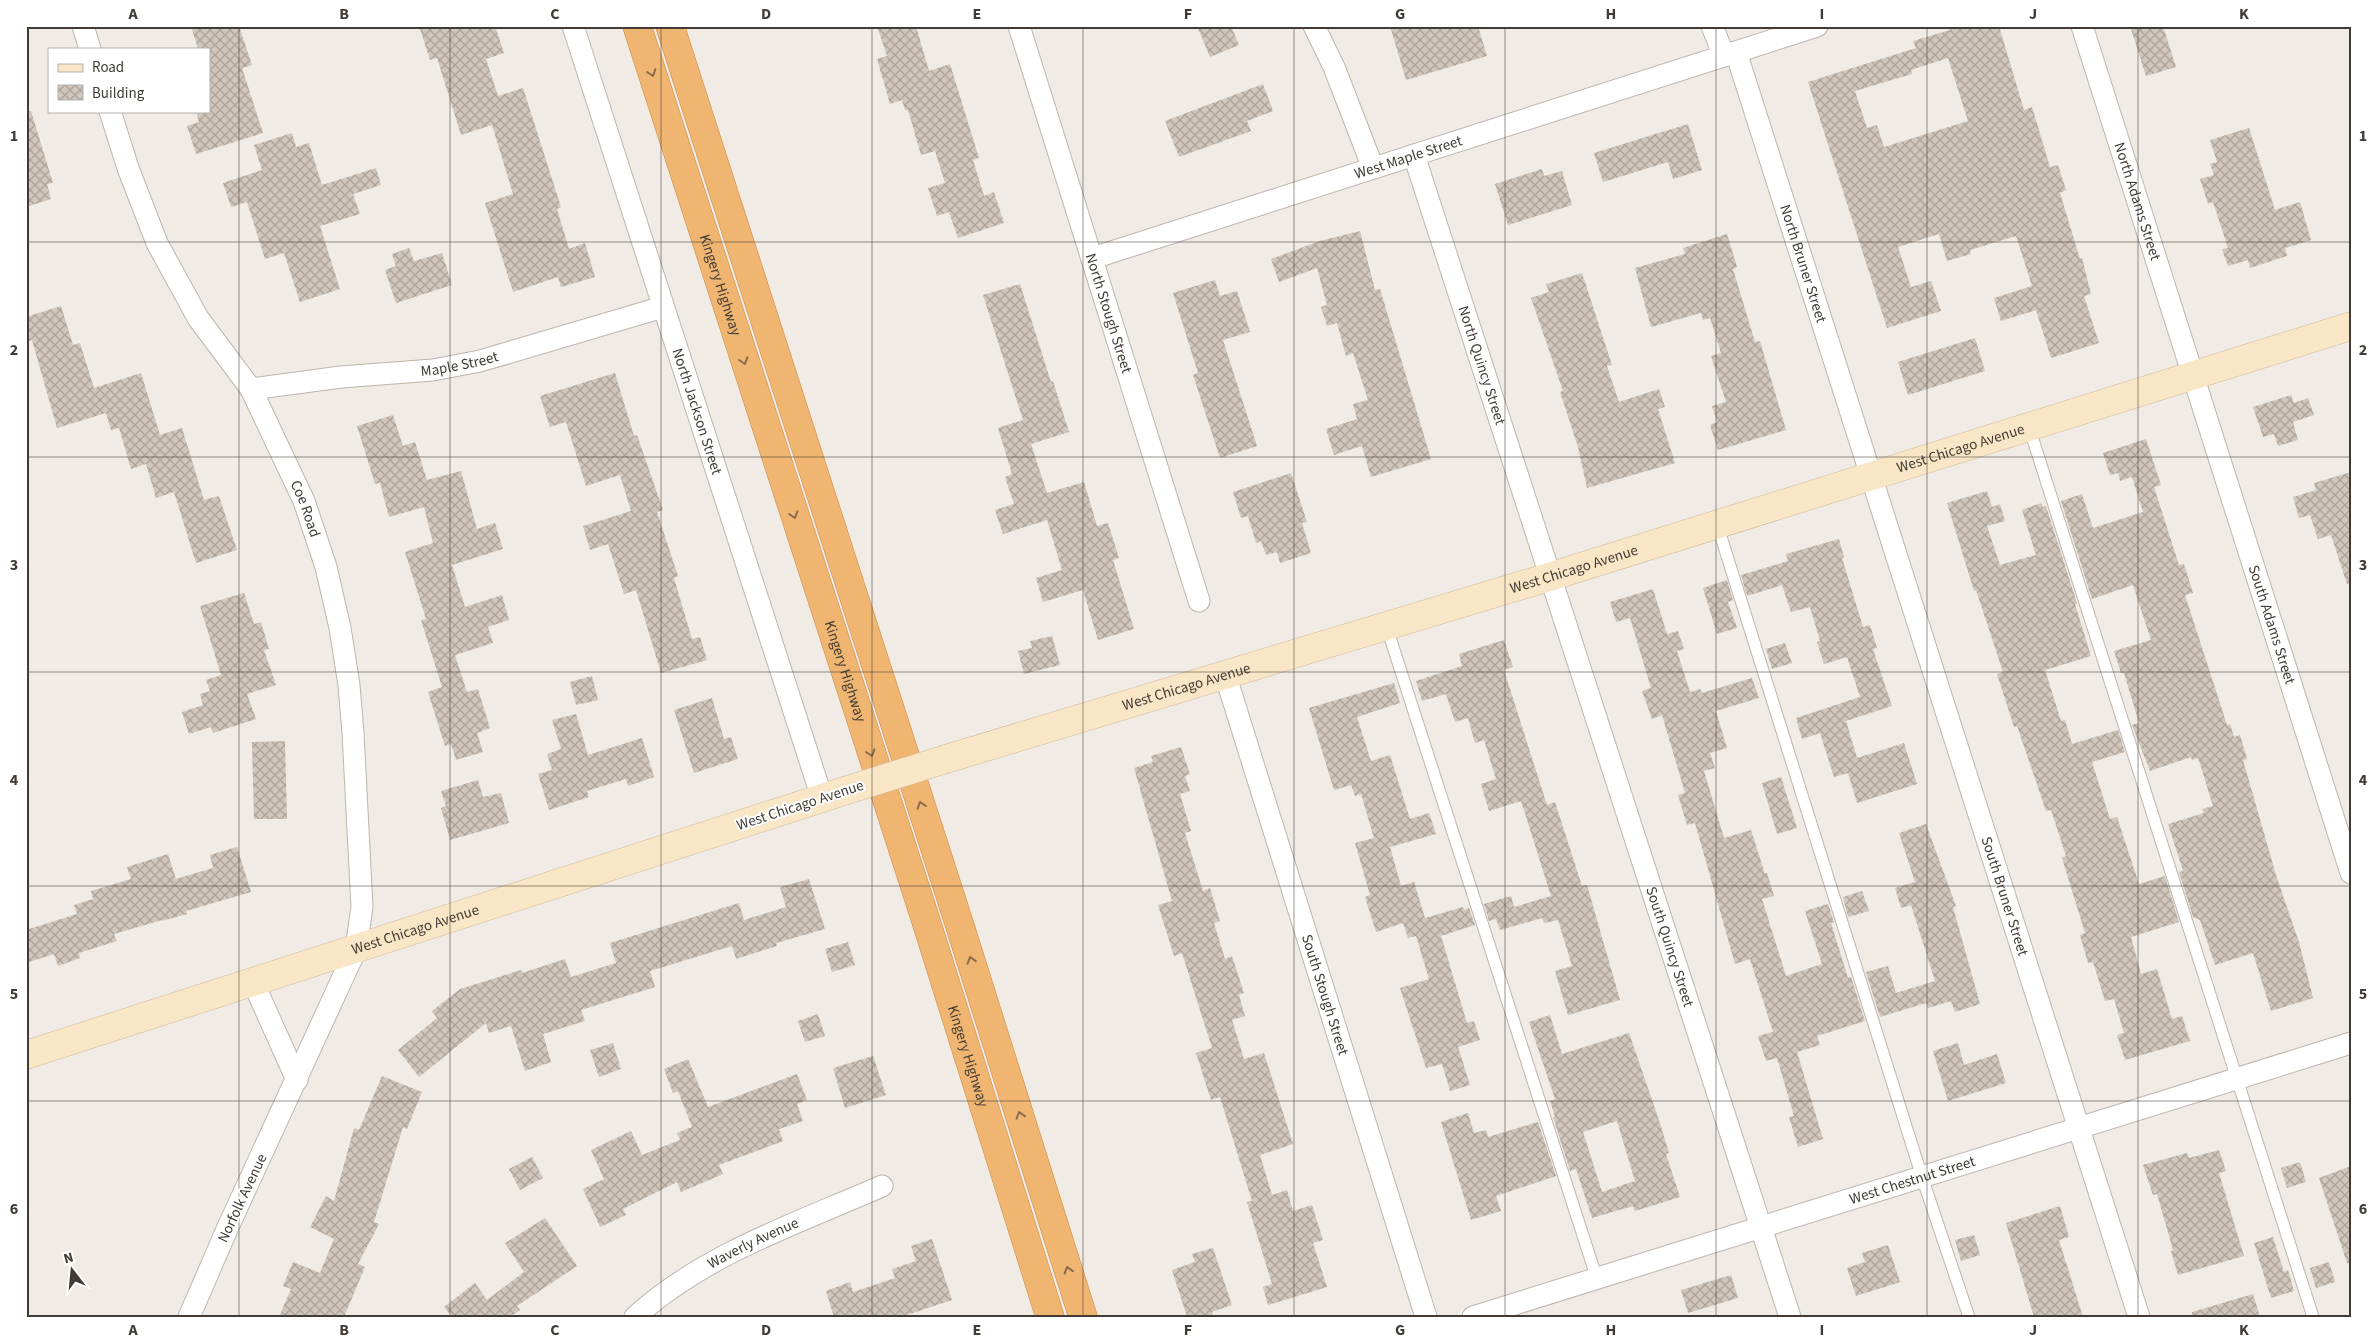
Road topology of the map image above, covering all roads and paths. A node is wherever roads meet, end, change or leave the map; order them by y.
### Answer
1 (82, 26) edge
2 (573, 26) edge
3 (637, 26) edge
4 (670, 26) edge
5 (1019, 26) edge
6 (1314, 26) edge
7 (1712, 26) edge
8 (1817, 26) edge
9 (2082, 26) edge
10 (90, 48) edge
11 (1730, 54) junction
12 (110, 112) edge
13 (1414, 155) junction
14 (1373, 168) junction
15 (1093, 258) junction
16 (663, 307) junction
17 (2351, 326) edge
18 (2193, 376) junction
19 (251, 389) junction
20 (2029, 427) junction
21 (1871, 476) junction
22 (1717, 524) junction
23 (1549, 577) junction
24 (1199, 601) dead end
25 (1386, 625) junction
26 (1225, 674) junction
27 (833, 794) junction
28 (2351, 874) edge
29 (356, 949) junction
30 (253, 982) junction
31 (2351, 1043) edge
32 (26, 1055) edge
33 (297, 1080) junction
34 (2236, 1080) junction
35 (2078, 1128) junction
36 (1922, 1177) junction
37 (882, 1186) dead end
38 (1761, 1227) junction
39 (1597, 1279) junction
40 (189, 1317) edge
41 (635, 1317) edge
42 (1050, 1317) edge
43 (1083, 1317) edge
44 (1426, 1317) edge
45 (1474, 1317) edge
46 (1790, 1317) edge
47 (1969, 1317) edge
48 (2139, 1317) edge
49 (2313, 1317) edge

1 - 10 street
2 - 16 street, North Jackson Street
3 -> 42 highway, Kingery Highway
43 -> 4 highway, Kingery Highway
5 - 15 street, North Stough Street
6 - 14 street
7 - 11 street, North Bruner Street
8 - 11 street, West Maple Street
9 - 18 street, North Adams Street
11 - 13 street, West Maple Street
11 - 21 street, North Bruner Street
12 - 19 street, Coe Road
13 - 14 street, West Maple Street
13 - 23 street, North Quincy Street
14 - 15 street, West Maple Street
15 - 24 street, North Stough Street
16 - 19 street, Maple Street
16 - 27 street, North Jackson Street
17 - 18 main road, West Chicago Avenue
18 - 20 main road, West Chicago Avenue
18 - 28 street, South Adams Street
19 - 29 street, Coe Road
20 - 21 main road, West Chicago Avenue
20 - 34 lane
21 - 22 main road, West Chicago Avenue
21 - 35 street, South Bruner Street
22 - 23 main road, West Chicago Avenue
22 - 36 lane
23 - 25 main road, West Chicago Avenue
23 - 38 street, South Quincy Street
25 - 26 main road, West Chicago Avenue
25 - 39 lane
26 - 27 main road, West Chicago Avenue, bridge
26 - 44 street, South Stough Street
27 - 29 main road, West Chicago Avenue
29 - 30 main road, West Chicago Avenue
29 - 33 street, Norfolk Avenue
30 - 32 main road, West Chicago Avenue
30 - 33 street
31 - 34 street, West Chestnut Street
33 - 40 street, Norfolk Avenue
34 - 35 street, West Chestnut Street
34 - 49 lane
35 - 36 street, West Chestnut Street
35 - 48 street, South Bruner Street
36 - 38 street, West Chestnut Street
36 - 47 lane
37 - 41 street, Waverly Avenue
38 - 39 street, West Chestnut Street
38 - 46 street, South Quincy Street
39 - 45 street, West Chestnut Street

